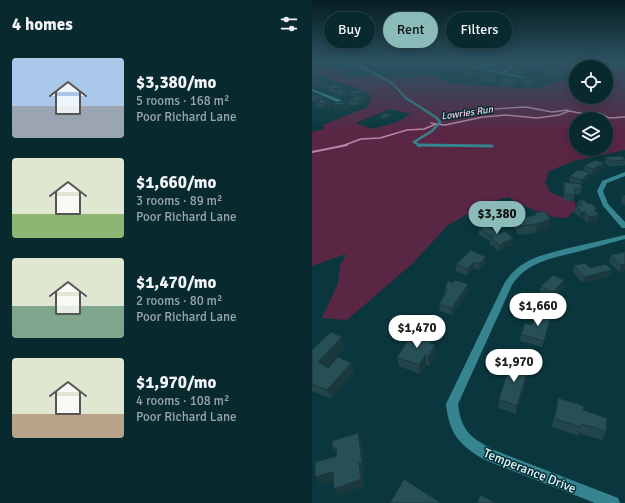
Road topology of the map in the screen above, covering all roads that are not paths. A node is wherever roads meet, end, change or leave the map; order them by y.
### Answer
1 (394, 85) edge
2 (312, 90) edge
3 (339, 101) edge
4 (492, 146) dead end
5 (625, 174) edge
6 (625, 226) edge
7 (625, 237) edge
8 (613, 503) edge

1 - 4 lane
2 - 3 street
5 - 6 street
7 - 8 street, Temperance Drive

